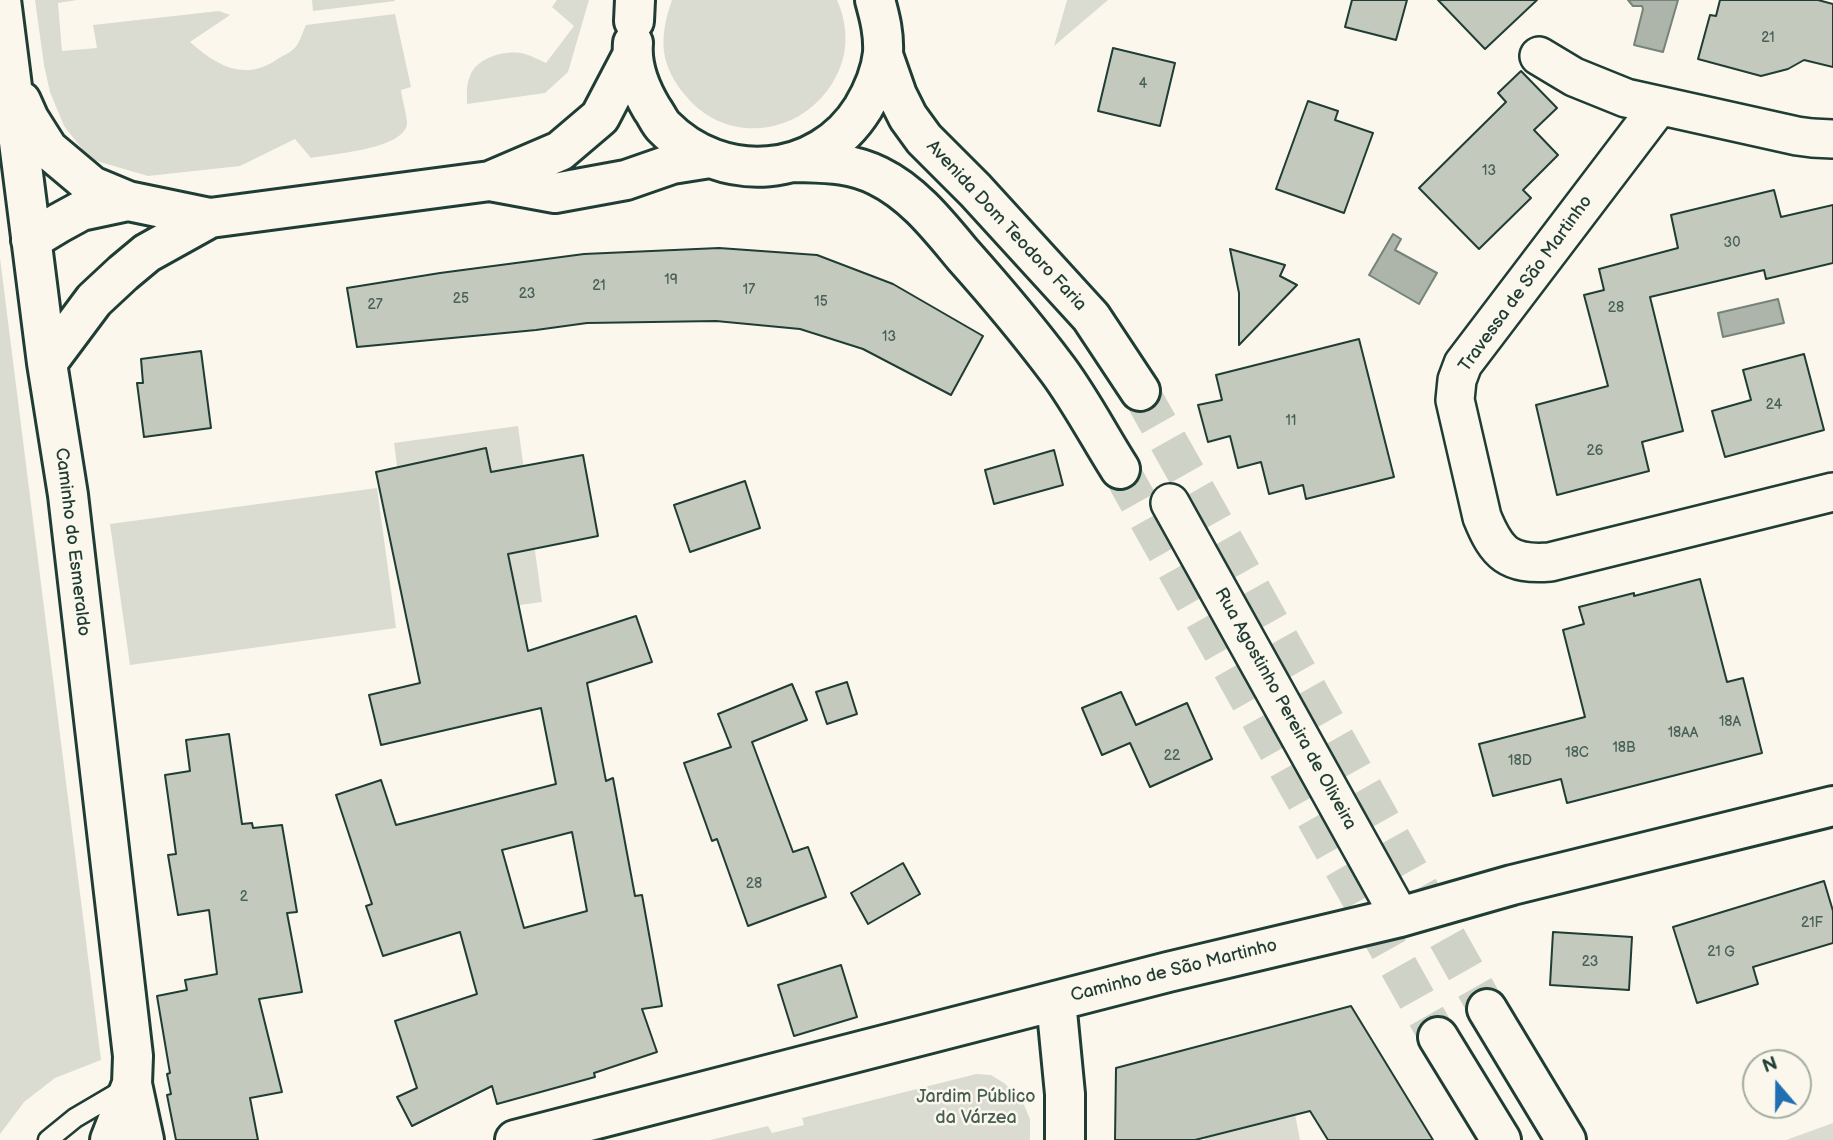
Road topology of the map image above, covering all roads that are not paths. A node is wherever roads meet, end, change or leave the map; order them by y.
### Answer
1 (1, 0) edge
2 (876, 0) edge
3 (635, 19) edge
4 (883, 55) junction
5 (1539, 56) dead end
6 (11, 80) junction
7 (1659, 106) junction
8 (1833, 139) edge
9 (710, 158) junction
10 (793, 162) junction
11 (490, 181) junction
12 (128, 201) junction
13 (210, 218) junction
14 (31, 240) junction
15 (47, 363) junction
16 (1140, 391) tunnel mouth
17 (1120, 469) tunnel mouth
18 (1833, 492) edge
19 (1170, 503) dead end
20 (1833, 806) edge
21 (1400, 917) junction
22 (1056, 1001) junction
23 (1487, 1009) tunnel mouth
24 (1438, 1037) tunnel mouth
25 (132, 1084) junction
26 (48, 1140) edge
27 (110, 1140) edge
28 (144, 1140) edge
29 (516, 1140) edge
30 (1065, 1140) edge
31 (1502, 1140) edge
32 (1566, 1140) edge

1 - 6 main road, Caminho do Esmeraldo
2 - 4 main road
3 - 9 main road
3 - 11 main road
4 - 10 main road
4 - 16 main road, Avenida Dom Teodoro Faria
5 - 7 street
6 - 12 main road
6 - 14 main road, Caminho do Esmeraldo
7 - 8 street
7 - 18 street, Travessa de São Martinho
9 - 10 main road
9 - 11 main road
10 - 17 main road
11 - 13 main road
12 - 13 main road
12 - 14 main road
13 - 15 main road
14 - 15 main road, Caminho do Esmeraldo
15 - 25 main road, Caminho do Esmeraldo
19 - 21 street, Rua Agostinho Pereira de Oliveira
20 - 21 main road, Caminho de São Martinho
21 - 22 main road, Caminho de São Martinho
22 - 29 main road, Caminho de São Martinho
22 - 30 main road
23 - 32 main road
24 - 31 main road
25 - 26 lane
25 - 27 main road, Caminho do Esmeraldo
25 - 28 main road, Caminho do Esmeraldo

